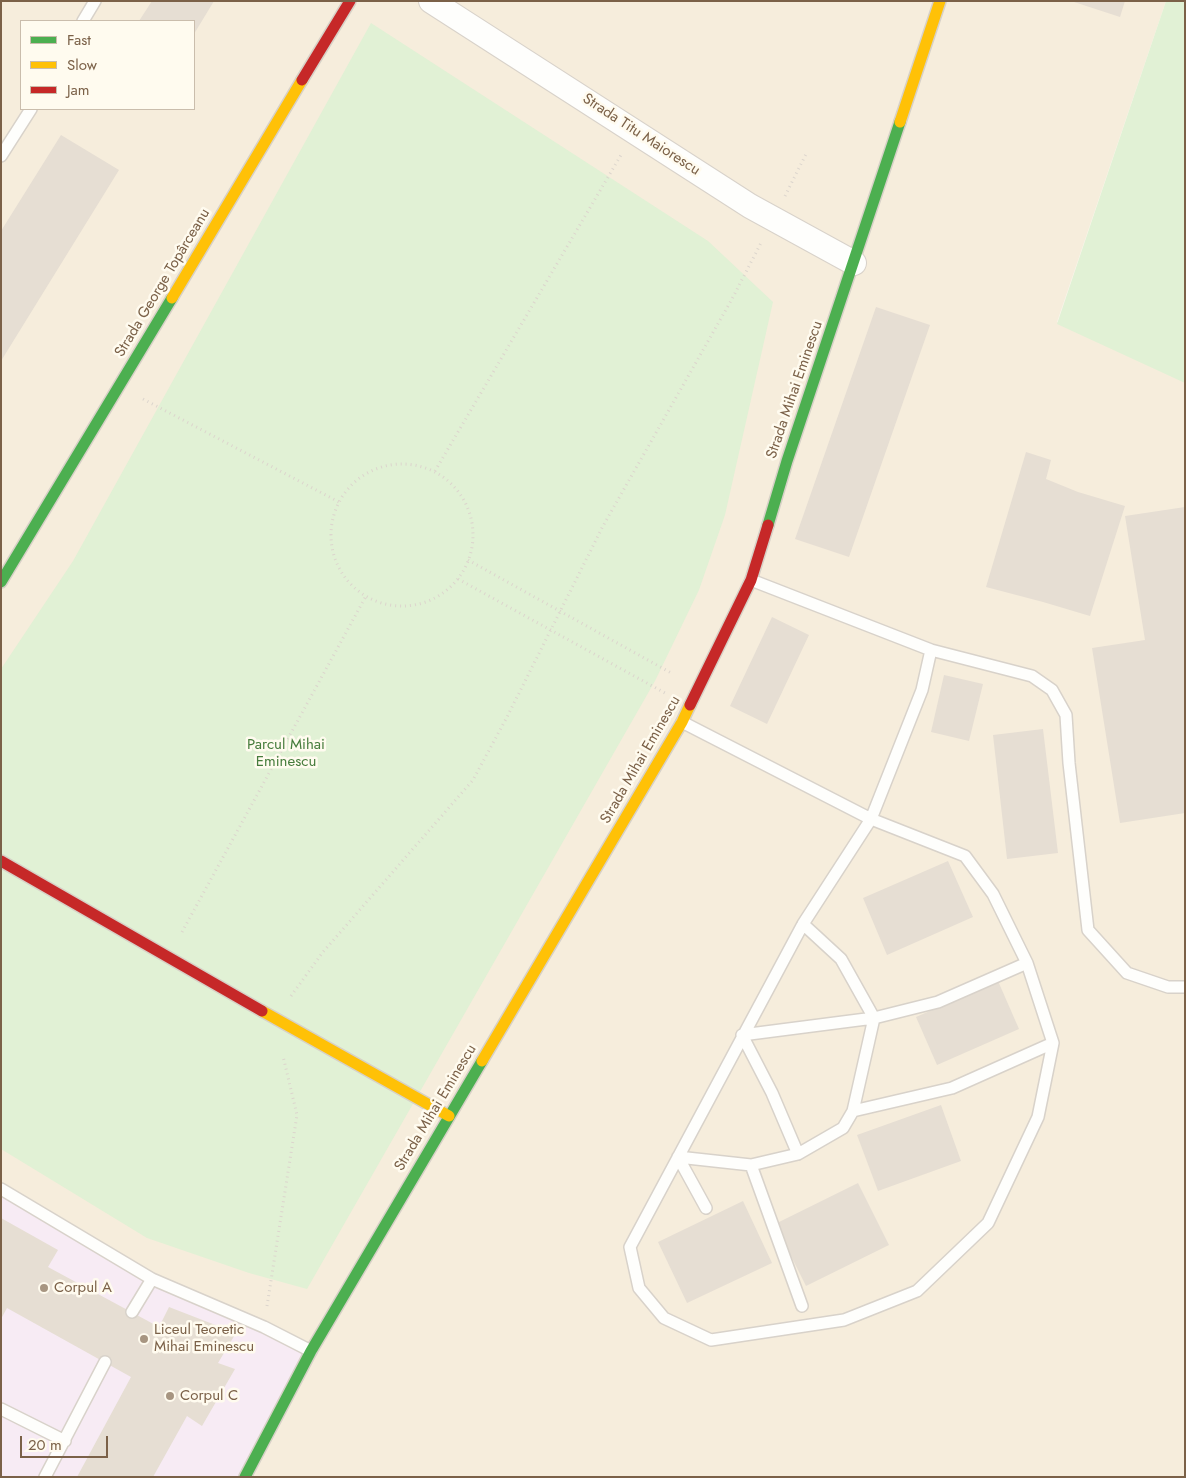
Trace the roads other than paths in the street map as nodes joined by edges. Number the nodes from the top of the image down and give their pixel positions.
1 (95, 1) edge
2 (350, 1) edge
3 (431, 1) edge
4 (940, 1) edge
5 (84, 20) edge
6 (30, 110) edge
7 (1, 156) edge
8 (854, 263) junction
9 (5, 566) edge
10 (751, 580) junction
11 (1, 582) edge
12 (931, 650) junction
13 (682, 722) junction
14 (871, 819) junction
15 (1, 861) edge
16 (803, 924) junction
17 (1027, 963) junction
18 (1185, 987) edge
19 (874, 1018) junction
20 (742, 1035) junction
21 (1053, 1043) junction
22 (853, 1111) junction
23 (449, 1116) junction
24 (798, 1154) junction
25 (678, 1157) junction
26 (751, 1165) junction
27 (1, 1189) edge
28 (706, 1208) dead end
29 (152, 1279) junction
30 (802, 1306) dead end
31 (132, 1312) dead end
32 (310, 1351) junction
33 (105, 1362) dead end
34 (1, 1409) edge
35 (65, 1441) junction
36 (45, 1477) edge
37 (245, 1477) edge

1 - 5 lane
2 - 9 main road, Strada George Topârceanu
3 - 8 street, Strada Titu Maiorescu
4 - 8 main road, Strada Mihai Eminescu
6 - 7 lane
8 - 10 main road, Strada Mihai Eminescu
9 - 11 main road, Strada George Topârceanu
10 - 12 lane
10 - 13 main road, Strada Mihai Eminescu
12 - 14 lane
12 - 18 lane
13 - 14 lane
13 - 23 main road, Strada Mihai Eminescu
14 - 16 lane
14 - 17 lane
15 - 23 main road
16 - 19 lane
16 - 20 lane
17 - 19 lane
17 - 21 lane
19 - 20 lane
19 - 22 lane
20 - 24 lane
20 - 25 lane
21 - 22 lane
21 - 25 lane
22 - 24 lane
23 - 32 main road, Strada Mihai Eminescu
24 - 26 lane
25 - 26 lane
25 - 28 lane
26 - 30 lane
27 - 29 lane
29 - 31 lane
29 - 32 lane
32 - 37 main road, Strada Mihai Eminescu
33 - 35 lane
34 - 35 lane
35 - 36 lane

